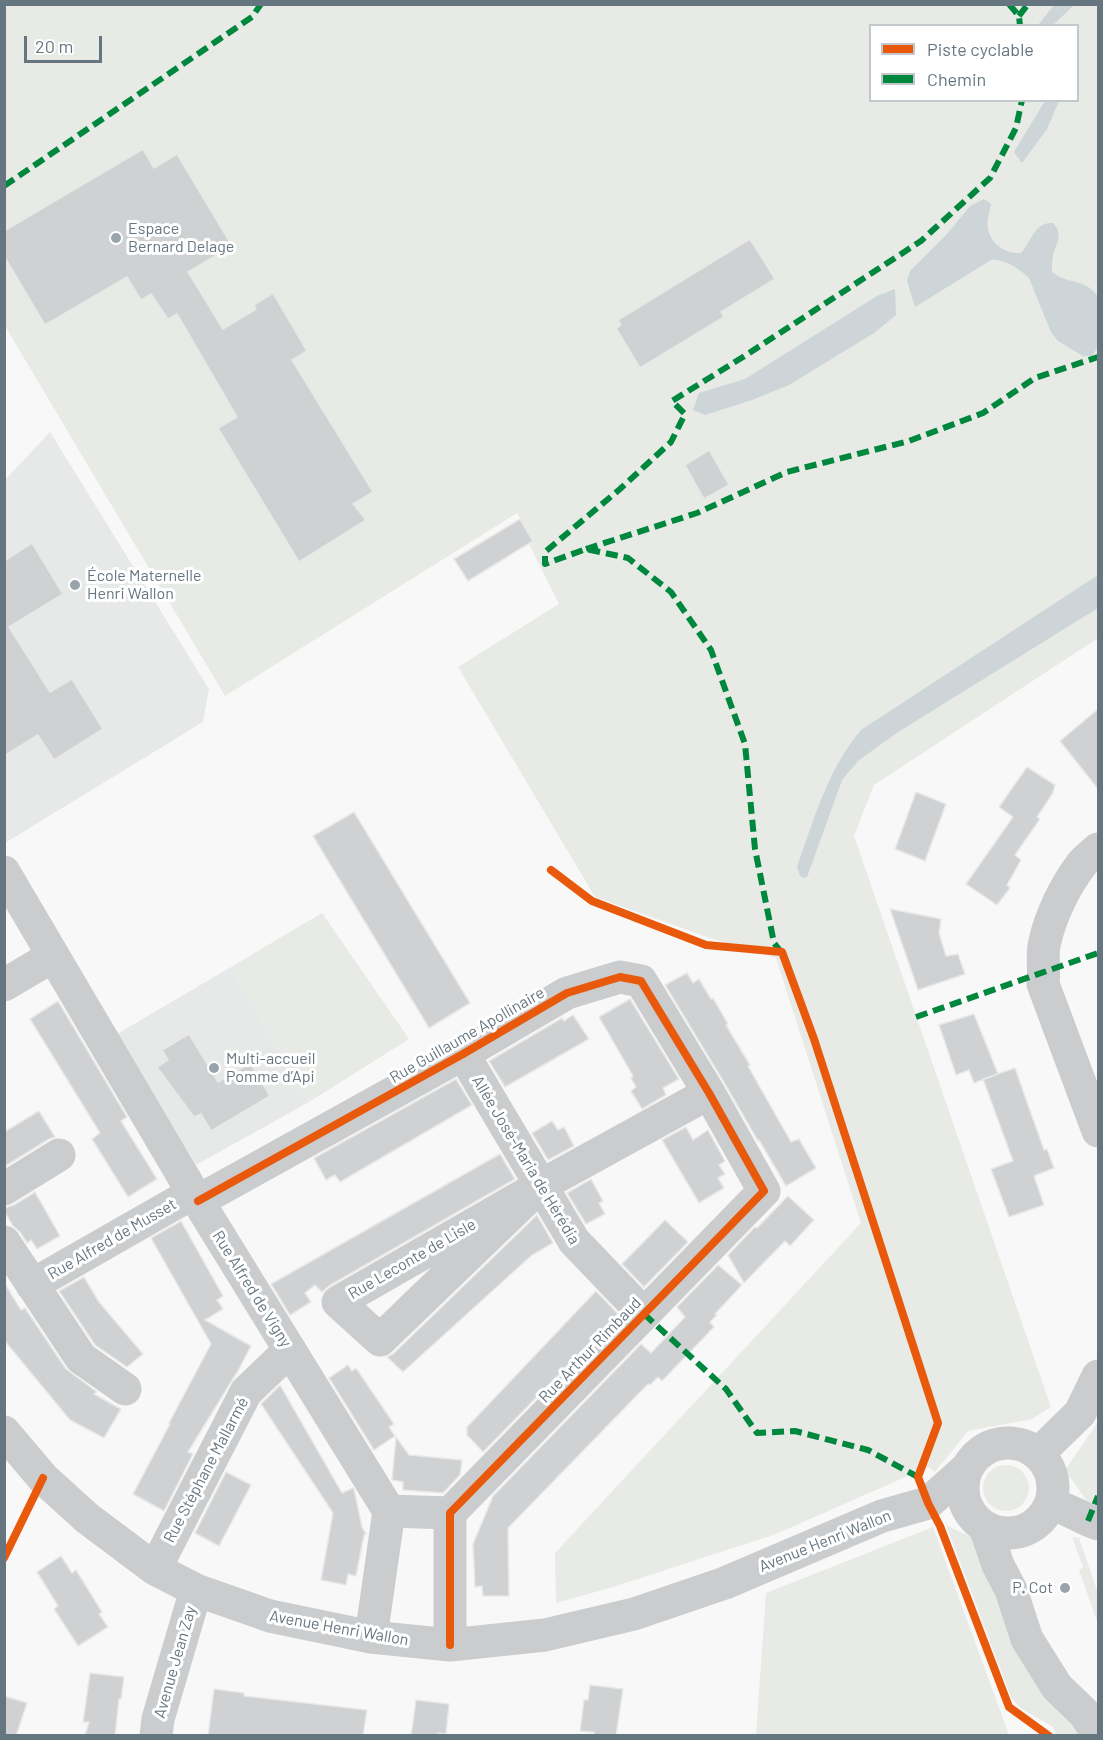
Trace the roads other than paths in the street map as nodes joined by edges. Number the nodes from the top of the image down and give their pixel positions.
1 (1098, 849) edge
2 (4, 872) edge
3 (53, 956) junction
4 (4, 985) edge
5 (463, 1054) junction
6 (709, 1093) junction
7 (1098, 1131) edge
8 (60, 1155) dead end
9 (540, 1186) junction
10 (4, 1189) edge
11 (195, 1197) junction
12 (4, 1242) edge
13 (32, 1285) junction
14 (644, 1314) junction
15 (290, 1350) junction
16 (1098, 1376) edge
17 (125, 1389) dead end
18 (4, 1432) edge
19 (1038, 1454) junction
20 (966, 1469) junction
21 (928, 1503) junction
22 (389, 1511) junction
23 (450, 1513) junction
24 (1040, 1516) junction
25 (979, 1522) junction
26 (1098, 1524) edge
27 (154, 1569) junction
28 (196, 1590) junction
29 (1011, 1590) junction
30 (370, 1637) junction
31 (450, 1645) junction
32 (1098, 1734) edge
33 (156, 1736) edge

1 - 7 street
2 - 3 street, Rue Alfred de Vigny
3 - 4 street
3 - 11 street, Rue Alfred de Vigny
5 - 6 street, Rue Guillaume Apollinaire
5 - 9 street, Allée José-Maria de Hérédia
5 - 11 street, Rue Guillaume Apollinaire
6 - 9 street, Rue Leconte de Lisle
6 - 14 street, Rue Arthur Rimbaud
8 - 10 street
9 - 9 street, Rue Leconte de Lisle
9 - 14 street, Allée José-Maria de Hérédia
11 - 13 street, Rue Alfred de Musset
11 - 15 street, Rue Alfred de Vigny
12 - 13 street, Rue Alfred de Musset
13 - 17 street, Rue Alfred de Musset
14 - 23 street, Rue Arthur Rimbaud
15 - 22 street, Rue Alfred de Vigny
15 - 27 street, Rue Stéphane Mallarmé
16 - 19 street
18 - 27 street, Avenue Henri Wallon
19 - 20 street
19 - 24 street
20 - 21 street, Avenue Henri Wallon
20 - 25 street
21 - 25 street
21 - 31 street, Avenue Henri Wallon
22 - 23 street
22 - 30 street
23 - 31 street
24 - 25 street
24 - 26 street
24 - 29 street
25 - 29 street
27 - 28 street, Avenue Henri Wallon
28 - 30 street, Avenue Henri Wallon
28 - 33 street, Avenue Jean Zay
29 - 32 street
30 - 31 street, Avenue Henri Wallon

